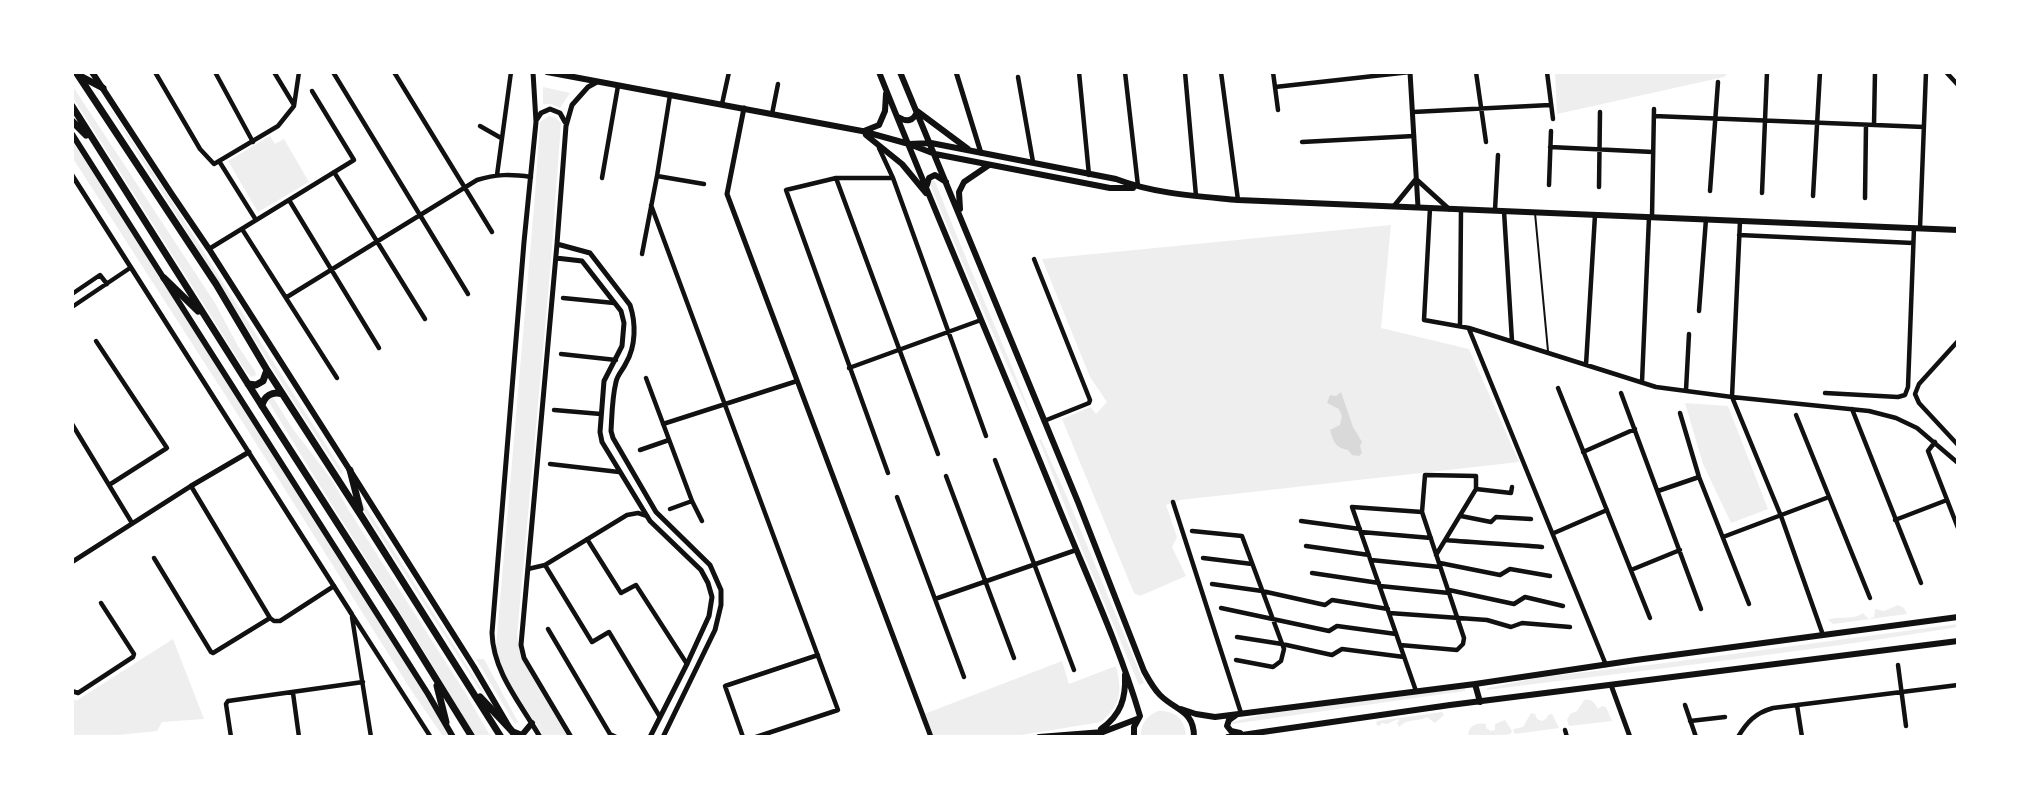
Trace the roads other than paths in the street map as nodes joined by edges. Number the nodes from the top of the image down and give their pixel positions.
1 (92, 72) edge
2 (155, 72) edge
3 (215, 72) edge
4 (274, 72) edge
5 (299, 72) edge
6 (333, 72) edge
7 (394, 72) edge
8 (512, 72) edge
9 (533, 72) edge
10 (547, 72) edge
11 (729, 72) edge
12 (879, 72) edge
13 (900, 72) edge
14 (956, 72) edge
15 (1079, 72) edge
16 (1125, 72) edge
17 (1185, 72) edge
18 (1221, 72) edge
19 (1273, 72) edge
20 (1410, 72) edge
21 (1476, 72) edge
22 (1547, 72) edge
23 (1767, 72) edge
24 (1820, 72) edge
25 (1875, 72) edge
26 (1926, 72) edge
27 (1946, 72) edge
28 (78, 73) edge
29 (1018, 77) dead end
30 (599, 80) junction
31 (1718, 82) dead end
32 (778, 84) dead end
33 (618, 85) junction
34 (1958, 85) edge
35 (1275, 87) junction
36 (103, 88) junction
37 (886, 90) junction
38 (312, 91) dead end
39 (670, 95) junction
40 (722, 104) junction
41 (1550, 105) junction
42 (72, 106) edge
43 (294, 106) junction
44 (744, 108) junction
45 (1481, 108) junction
46 (1654, 109) dead end
47 (1278, 110) dead end
48 (917, 111) junction
49 (1413, 112) junction
50 (1600, 112) dead end
51 (772, 114) junction
52 (1654, 116) junction
53 (898, 117) junction
54 (1714, 118) junction
55 (1553, 119) dead end
56 (72, 121) edge
57 (1766, 121) junction
58 (536, 122) junction
59 (1817, 123) junction
60 (566, 125) junction
61 (1866, 125) junction
62 (1874, 125) junction
63 (480, 126) dead end
64 (1924, 128) junction
65 (862, 131) junction
66 (1551, 131) dead end
67 (72, 134) edge
68 (1414, 136) junction
69 (501, 138) junction
70 (253, 142) junction
71 (1302, 142) dead end
72 (1486, 142) dead end
73 (931, 143) junction
74 (878, 144) junction
75 (909, 144) junction
76 (96, 145) junction
77 (1550, 147) junction
78 (969, 150) junction
79 (1600, 150) junction
80 (1653, 152) junction
81 (981, 153) junction
82 (935, 154) junction
83 (1498, 155) dead end
84 (217, 163) junction
85 (1033, 163) junction
86 (990, 164) junction
87 (334, 172) junction
88 (1090, 174) junction
89 (72, 175) edge
90 (497, 175) junction
91 (657, 176) junction
92 (531, 177) junction
93 (602, 178) dead end
94 (836, 178) junction
95 (893, 178) junction
96 (1416, 178) junction
97 (947, 183) junction
98 (704, 184) dead end
99 (1549, 185) dead end
100 (464, 187) junction
101 (1599, 187) dead end
102 (1138, 188) junction
103 (927, 189) junction
104 (1710, 191) dead end
105 (1762, 193) dead end
106 (1196, 196) junction
107 (1813, 196) dead end
108 (1865, 198) dead end
109 (289, 200) junction
110 (1238, 200) junction
111 (932, 201) junction
112 (652, 205) junction
113 (1394, 206) junction
114 (1418, 207) junction
115 (1430, 208) junction
116 (1449, 209) junction
117 (1461, 209) junction
118 (1495, 211) junction
119 (1504, 211) junction
120 (1535, 212) junction
121 (419, 215) junction
122 (1595, 215) junction
123 (1651, 217) junction
124 (960, 218) junction
125 (1706, 219) junction
126 (256, 220) junction
127 (1740, 221) junction
128 (1917, 228) junction
129 (242, 229) junction
130 (1958, 230) edge
131 (492, 232) dead end
132 (1740, 235) junction
133 (376, 241) junction
134 (1913, 243) junction
135 (557, 244) junction
136 (209, 249) junction
137 (579, 250) junction
138 (642, 254) dead end
139 (556, 258) junction
140 (1034, 259) dead end
141 (577, 261) junction
142 (130, 268) junction
143 (330, 270) junction
144 (164, 278) junction
145 (107, 284) junction
146 (72, 294) edge
147 (468, 294) dead end
148 (286, 297) junction
149 (563, 298) dead end
150 (615, 303) junction
151 (72, 307) edge
152 (1699, 311) dead end
153 (425, 319) dead end
154 (207, 320) junction
155 (981, 320) junction
156 (1460, 326) junction
157 (1469, 328) junction
158 (947, 332) junction
159 (1689, 334) dead end
160 (96, 341) dead end
161 (1512, 341) junction
162 (1958, 341) edge
163 (379, 348) dead end
164 (899, 350) junction
165 (1548, 353) junction
166 (561, 354) dead end
167 (616, 360) junction
168 (1586, 365) junction
169 (849, 368) junction
170 (267, 370) junction
171 (337, 378) dead end
172 (646, 378) dead end
173 (797, 381) junction
174 (1643, 382) junction
175 (248, 384) junction
176 (1558, 388) dead end
177 (1686, 390) junction
178 (1621, 393) dead end
179 (1825, 393) dead end
180 (282, 394) junction
181 (1732, 397) junction
182 (724, 404) junction
183 (262, 406) junction
184 (1852, 409) junction
185 (554, 410) dead end
186 (1680, 413) dead end
187 (602, 414) junction
188 (1796, 415) dead end
189 (72, 424) edge
190 (663, 424) junction
191 (1045, 425) junction
192 (1635, 429) junction
193 (1029, 433) junction
194 (986, 436) dead end
195 (669, 440) junction
196 (1936, 442) junction
197 (1958, 445) edge
198 (640, 450) dead end
199 (249, 452) junction
200 (1583, 452) junction
201 (938, 454) dead end
202 (995, 460) dead end
203 (1958, 463) edge
204 (550, 464) dead end
205 (350, 470) junction
206 (619, 472) junction
207 (888, 473) dead end
208 (946, 476) dead end
209 (1699, 477) junction
210 (109, 485) junction
211 (191, 486) junction
212 (1512, 487) dead end
213 (1476, 489) junction
214 (1658, 491) junction
215 (897, 497) dead end
216 (1829, 497) junction
217 (1947, 500) junction
218 (692, 501) junction
219 (1173, 502) dead end
220 (670, 509) dead end
221 (1606, 510) junction
222 (1422, 512) junction
223 (647, 516) junction
224 (1461, 516) junction
225 (1781, 516) junction
226 (362, 517) junction
227 (1531, 519) dead end
228 (1895, 520) junction
229 (702, 521) dead end
230 (1301, 521) dead end
231 (132, 523) junction
232 (1958, 528) edge
233 (1192, 531) dead end
234 (1361, 531) junction
235 (1554, 533) junction
236 (1723, 537) junction
237 (1431, 538) junction
238 (587, 539) junction
239 (1446, 540) junction
240 (1306, 547) dead end
241 (1542, 547) dead end
242 (1076, 550) junction
243 (1679, 550) junction
244 (1436, 555) junction
245 (154, 558) dead end
246 (1203, 558) dead end
247 (1370, 558) junction
248 (72, 562) edge
249 (1252, 564) junction
250 (545, 565) junction
251 (1034, 565) junction
252 (1440, 565) junction
253 (527, 569) junction
254 (1631, 570) junction
255 (1312, 573) dead end
256 (1550, 576) dead end
257 (986, 582) junction
258 (1920, 583) dead end
259 (1212, 584) dead end
260 (1379, 584) junction
261 (334, 586) junction
262 (1262, 591) junction
263 (1449, 591) junction
264 (1870, 598) dead end
265 (935, 599) junction
266 (101, 603) dead end
267 (1749, 604) dead end
268 (1563, 606) dead end
269 (1221, 608) dead end
270 (1701, 608) dead end
271 (1388, 611) junction
272 (351, 613) junction
273 (1958, 617) edge
274 (270, 618) junction
275 (1272, 618) junction
276 (1650, 618) dead end
277 (1458, 619) junction
278 (1570, 627) dead end
279 (548, 629) dead end
280 (1396, 634) junction
281 (1824, 635) junction
282 (1237, 637) dead end
283 (1958, 641) edge
284 (1282, 644) junction
285 (1400, 645) junction
286 (818, 655) junction
287 (1404, 657) junction
288 (1014, 658) dead end
289 (1236, 660) dead end
290 (1123, 663) junction
291 (687, 664) junction
292 (1606, 664) junction
293 (1898, 665) dead end
294 (1074, 670) dead end
295 (964, 677) dead end
296 (436, 678) junction
297 (363, 682) junction
298 (467, 684) junction
299 (1475, 684) junction
300 (1611, 685) junction
301 (1958, 685) edge
302 (1416, 691) junction
303 (74, 692) edge
304 (1902, 692) junction
305 (293, 693) junction
306 (1480, 702) junction
307 (1685, 705) dead end
308 (1797, 705) junction
309 (1181, 709) junction
310 (1241, 713) junction
311 (1725, 717) dead end
312 (660, 718) junction
313 (1138, 718) junction
314 (1690, 721) junction
315 (446, 722) junction
316 (532, 723) junction
317 (1906, 726) dead end
318 (1565, 730) dead end
319 (1093, 732) junction
320 (1102, 732) junction
321 (513, 733) edge
322 (1252, 735) edge
323 (430, 736) edge
324 (231, 737) edge
325 (299, 737) edge
326 (370, 737) edge
327 (453, 737) edge
328 (472, 737) edge
329 (501, 737) edge
330 (540, 737) edge
331 (571, 737) edge
332 (616, 737) edge
333 (650, 737) edge
334 (663, 737) edge
335 (743, 737) edge
336 (756, 737) edge
337 (931, 737) edge
338 (1039, 737) edge
339 (1114, 737) edge
340 (1134, 737) edge
341 (1194, 737) edge
342 (1228, 737) edge
343 (1567, 737) edge
344 (1630, 737) edge
345 (1696, 737) edge
346 (1738, 737) edge
347 (1802, 737) edge

1 - 36 main road
2 - 84 street
3 - 70 street
4 - 43 street
5 - 43 street
6 - 121 street
7 - 100 street
8 - 69 street
9 - 58 street
10 - 30 main road
11 - 40 street
12 - 37 main road
13 - 48 main road
14 - 81 street
15 - 88 street
16 - 102 street
17 - 106 street
18 - 110 street
19 - 35 street
20 - 35 street
20 - 49 street
21 - 45 street
22 - 41 street
23 - 57 street
24 - 59 street
25 - 62 street
26 - 64 street
27 - 34 street
28 - 36 highway
28 - 170 highway
29 - 85 street
30 - 33 main road
30 - 60 street
31 - 54 street
32 - 51 street
33 - 39 main road
33 - 93 street
35 - 47 street
36 - 136 main road
37 - 53 main road
37 - 65 main road
38 - 87 street
39 - 40 main road
39 - 91 street
40 - 44 main road
41 - 45 street
41 - 55 street
42 - 76 highway
43 - 70 street
44 - 51 main road
44 - 173 street
45 - 49 street
45 - 72 street
46 - 52 street
48 - 53 main road
48 - 73 main road
48 - 78 main road
49 - 68 street
50 - 79 street
51 - 65 main road
52 - 54 street
52 - 80 street
53 - 75 main road
54 - 57 street
54 - 104 street
56 - 76 highway
57 - 59 street
57 - 105 street
58 - 60 street
58 - 92 street
59 - 61 street
59 - 107 street
60 - 135 street
61 - 62 street
61 - 108 street
62 - 64 street
63 - 69 street
64 - 128 street
65 - 74 main road
65 - 75 main road
66 - 77 street
67 - 144 main road
68 - 71 street
68 - 96 street
69 - 90 street
70 - 84 street
73 - 75 main road
73 - 78 main road
73 - 82 main road
74 - 95 street
74 - 111 main road
75 - 82 main road
75 - 103 main road
76 - 154 highway
77 - 79 street
77 - 99 street
78 - 81 main road
79 - 80 street
79 - 101 street
80 - 123 street
81 - 85 main road
82 - 86 main road
82 - 97 main road
83 - 118 street
84 - 126 street
85 - 88 main road
86 - 102 main road
86 - 124 main road
87 - 109 street
87 - 133 street
88 - 102 main road
89 - 142 street
90 - 92 street
90 - 100 street
91 - 98 street
91 - 112 street
92 - 316 street
94 - 95 street
94 - 164 street
94 - 169 street
95 - 158 street
96 - 113 street
96 - 114 street
96 - 116 street
97 - 103 main road
97 - 124 main road
100 - 121 street
100 - 131 street
102 - 106 main road
103 - 111 main road
106 - 110 main road
109 - 126 street
109 - 143 street
110 - 113 main road
111 - 155 main road
112 - 138 street
112 - 182 street
113 - 114 main road
114 - 115 main road
115 - 116 main road
115 - 156 street
116 - 117 main road
117 - 118 main road
117 - 156 street
118 - 119 main road
119 - 120 main road
119 - 161 street
120 - 122 main road
120 - 165 lane
121 - 133 street
121 - 147 street
122 - 123 main road
122 - 168 street
123 - 125 main road
123 - 174 street
124 - 191 main road
125 - 127 main road
125 - 152 street
126 - 129 street
127 - 128 main road
127 - 132 street
128 - 130 main road
128 - 134 street
129 - 136 street
129 - 148 street
132 - 134 street
132 - 181 street
133 - 143 street
133 - 153 street
134 - 179 street
135 - 137 street
135 - 139 street
136 - 205 main road
137 - 141 street
137 - 334 street
139 - 141 street
139 - 253 street
140 - 191 street
141 - 150 street
142 - 145 street
142 - 199 street
143 - 148 street
143 - 163 street
144 - 154 highway
144 - 315 main road
145 - 146 street
145 - 151 street
148 - 171 street
149 - 150 street
150 - 167 street
154 - 175 highway
155 - 158 street
155 - 193 main road
156 - 157 street
157 - 161 street
157 - 235 street
158 - 164 street
158 - 194 street
159 - 177 street
160 - 210 street
161 - 165 street
162 - 197 street
164 - 169 street
164 - 201 street
165 - 168 street
166 - 167 street
167 - 187 street
168 - 174 street
169 - 207 street
170 - 175 highway
170 - 180 highway
172 - 190 street
173 - 182 street
173 - 337 street
174 - 177 street
175 - 183 highway
176 - 200 street
177 - 181 street
178 - 192 street
180 - 183 highway
180 - 226 highway
181 - 184 street
181 - 225 street
182 - 190 street
182 - 286 street
183 - 296 highway
184 - 196 street
184 - 228 street
185 - 187 street
186 - 209 street
187 - 206 street
188 - 216 street
189 - 210 street
190 - 195 street
191 - 193 main road
191 - 309 main road
192 - 200 street
192 - 214 street
193 - 242 main road
195 - 198 street
195 - 218 street
196 - 203 street
196 - 217 street
199 - 211 street
199 - 261 street
200 - 221 street
202 - 251 street
204 - 206 street
205 - 226 highway
205 - 321 main road
206 - 223 street
208 - 257 street
209 - 214 street
209 - 236 street
210 - 231 street
211 - 231 street
211 - 274 street
212 - 213 street
213 - 222 street
213 - 224 street
214 - 243 street
215 - 265 street
216 - 225 street
216 - 264 street
217 - 228 street
217 - 232 street
218 - 220 street
218 - 229 street
219 - 310 street
221 - 235 street
221 - 254 street
222 - 234 street
222 - 237 street
223 - 238 street
223 - 291 street
224 - 227 street
224 - 239 street
225 - 236 street
225 - 281 street
226 - 298 highway
228 - 258 street
230 - 234 street
231 - 248 street
233 - 249 street
234 - 237 street
234 - 247 street
235 - 292 street
236 - 267 street
237 - 244 street
238 - 250 street
238 - 291 street
239 - 241 street
239 - 244 street
240 - 247 street
242 - 251 street
242 - 290 main road
243 - 254 street
243 - 270 street
244 - 252 street
245 - 274 street
246 - 249 street
247 - 252 street
247 - 260 street
249 - 262 street
250 - 253 street
250 - 312 street
251 - 257 street
251 - 294 street
252 - 256 street
252 - 263 street
253 - 331 street
254 - 276 street
255 - 260 street
257 - 265 street
257 - 288 street
259 - 262 street
260 - 263 street
260 - 271 street
261 - 272 street
261 - 274 street
262 - 271 street
262 - 275 street
263 - 268 street
263 - 277 street
265 - 295 street
266 - 303 street
269 - 275 street
271 - 277 street
271 - 280 street
272 - 297 street
272 - 323 street
273 - 281 main road
275 - 280 street
275 - 284 street
277 - 278 street
277 - 285 street
279 - 332 street
280 - 285 street
281 - 292 main road
282 - 284 street
283 - 300 main road
284 - 287 street
284 - 289 street
285 - 287 street
286 - 335 street
286 - 336 street
287 - 302 street
290 - 313 main road
290 - 319 main road
291 - 312 street
292 - 299 main road
293 - 304 street
296 - 315 highway
296 - 328 highway
297 - 305 street
297 - 326 street
298 - 321 highway
298 - 329 highway
299 - 302 main road
299 - 306 main road
300 - 306 main road
300 - 344 street
301 - 304 street
302 - 310 main road
304 - 308 street
304 - 317 street
305 - 324 street
305 - 325 street
306 - 322 main road
307 - 314 street
308 - 346 street
308 - 347 street
309 - 310 main road
309 - 341 main road
310 - 322 main road
311 - 314 street
312 - 333 street
313 - 320 main road
313 - 340 main road
314 - 345 street
315 - 327 main road
316 - 321 main road
316 - 330 street
318 - 343 street
319 - 320 main road
319 - 338 main road
320 - 339 main road
322 - 342 main road

